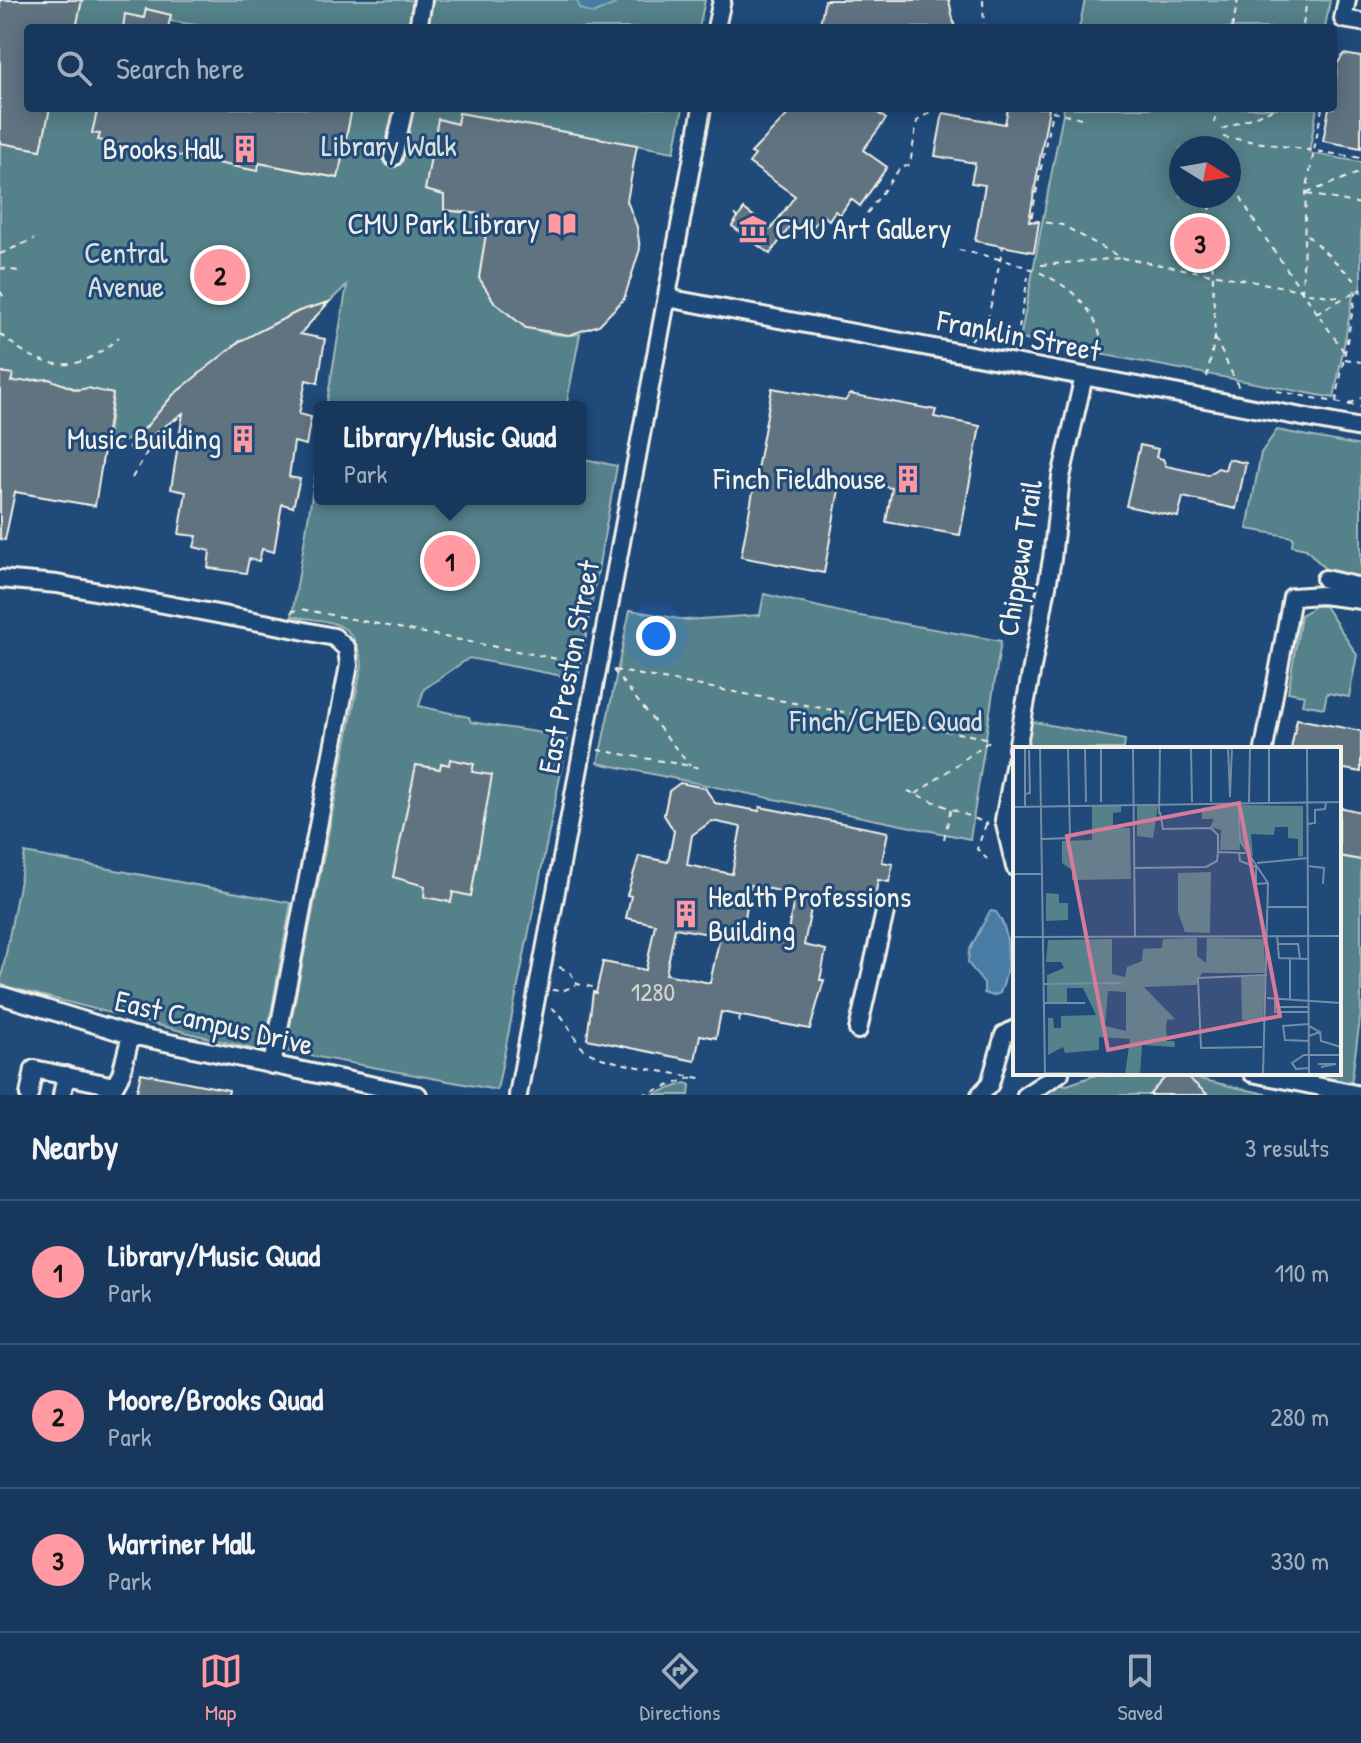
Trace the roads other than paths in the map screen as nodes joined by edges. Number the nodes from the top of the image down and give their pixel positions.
1 (423, 0) edge
2 (722, 0) edge
3 (1347, 0) edge
4 (1361, 22) edge
5 (419, 24) edge
6 (717, 24) edge
7 (403, 112) edge
8 (701, 112) edge
9 (393, 157) dead end
10 (667, 298) junction
11 (1084, 376) junction
12 (1361, 428) edge
13 (0, 579) edge
14 (1324, 587) junction
15 (1361, 587) edge
16 (1361, 600) edge
17 (1017, 747) edge
18 (1264, 747) edge
19 (1013, 773) edge
20 (1013, 858) edge
21 (885, 912) dead end
22 (0, 995) edge
23 (858, 1030) dead end
24 (1013, 1030) edge
25 (131, 1035) junction
26 (272, 1065) junction
27 (66, 1075) junction
28 (1262, 1075) edge
29 (1051, 1076) edge
30 (112, 1090) edge
31 (29, 1095) edge
32 (62, 1095) edge
33 (418, 1095) edge
34 (518, 1095) edge
35 (980, 1095) edge
36 (1026, 1095) edge
37 (1361, 1095) edge

1 - 5 street
2 - 6 street
3 - 4 street
7 - 9 street
8 - 10 street, East Preston Street
10 - 11 street, Franklin Street
10 - 34 street, East Preston Street
11 - 12 street, Franklin Street
11 - 17 street, Chippewa Trail
13 - 26 street
14 - 15 street
14 - 16 street
14 - 18 street
19 - 20 street
21 - 23 street
22 - 25 street, East Campus Drive
24 - 35 street
25 - 26 street, East Campus Drive
25 - 30 street
26 - 33 street, East Campus Drive
27 - 30 street
27 - 31 street
27 - 32 street
28 - 37 street
29 - 36 street

